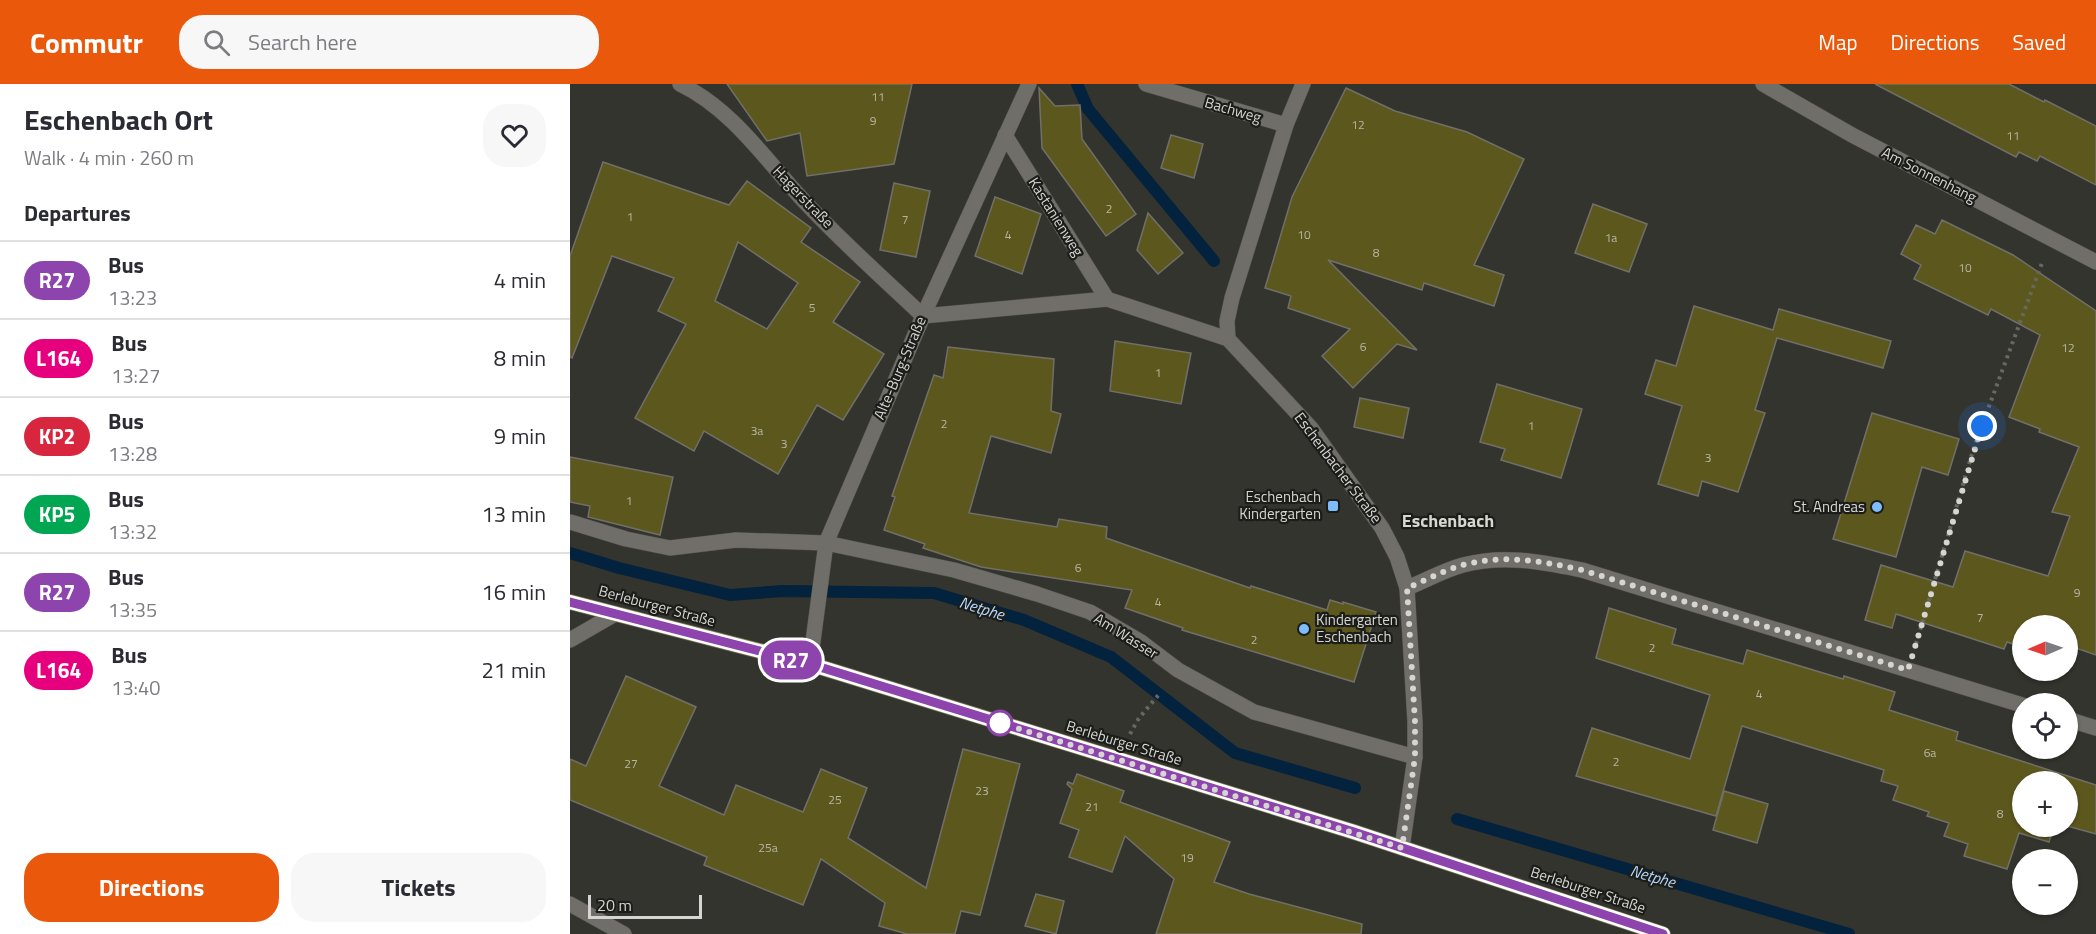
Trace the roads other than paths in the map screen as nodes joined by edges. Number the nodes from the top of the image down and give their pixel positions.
1 (680, 84) edge
2 (1029, 84) edge
3 (1146, 84) edge
4 (1303, 84) edge
5 (1763, 84) edge
6 (1286, 125) junction
7 (1005, 135) junction
8 (2096, 262) edge
9 (1107, 299) junction
10 (923, 316) junction
11 (1228, 339) junction
12 (570, 522) edge
13 (826, 543) junction
14 (1407, 588) junction
15 (570, 602) edge
16 (615, 614) junction
17 (570, 640) edge
18 (810, 664) junction
19 (2012, 702) edge
20 (2078, 722) edge
21 (2096, 728) edge
22 (1415, 757) junction
23 (1402, 848) junction
24 (570, 904) edge
25 (624, 934) edge
26 (1663, 934) edge

1 - 10 street, Hagerstraße
2 - 7 street, Alte-Burg-Straße
3 - 6 street, Bachweg
4 - 6 street
5 - 8 street, Am Sonnenhang
6 - 11 street
7 - 9 street, Kastanienweg
7 - 10 street, Alte-Burg-Straße
9 - 10 street
9 - 11 street
10 - 13 street, Alte-Burg-Straße
11 - 14 street, Eschenbacher Straße
12 - 13 street, Am Wasser
13 - 18 street, Alte-Burg-Straße
13 - 22 street, Am Wasser
14 - 19 street
14 - 22 street, Eschenbacher Straße
15 - 16 main road, Berleburger Straße
16 - 17 street
16 - 18 main road, Berleburger Straße
18 - 23 main road, Berleburger Straße
20 - 21 street
22 - 23 street, Eschenbacher Straße
23 - 26 main road, Berleburger Straße
24 - 25 street

